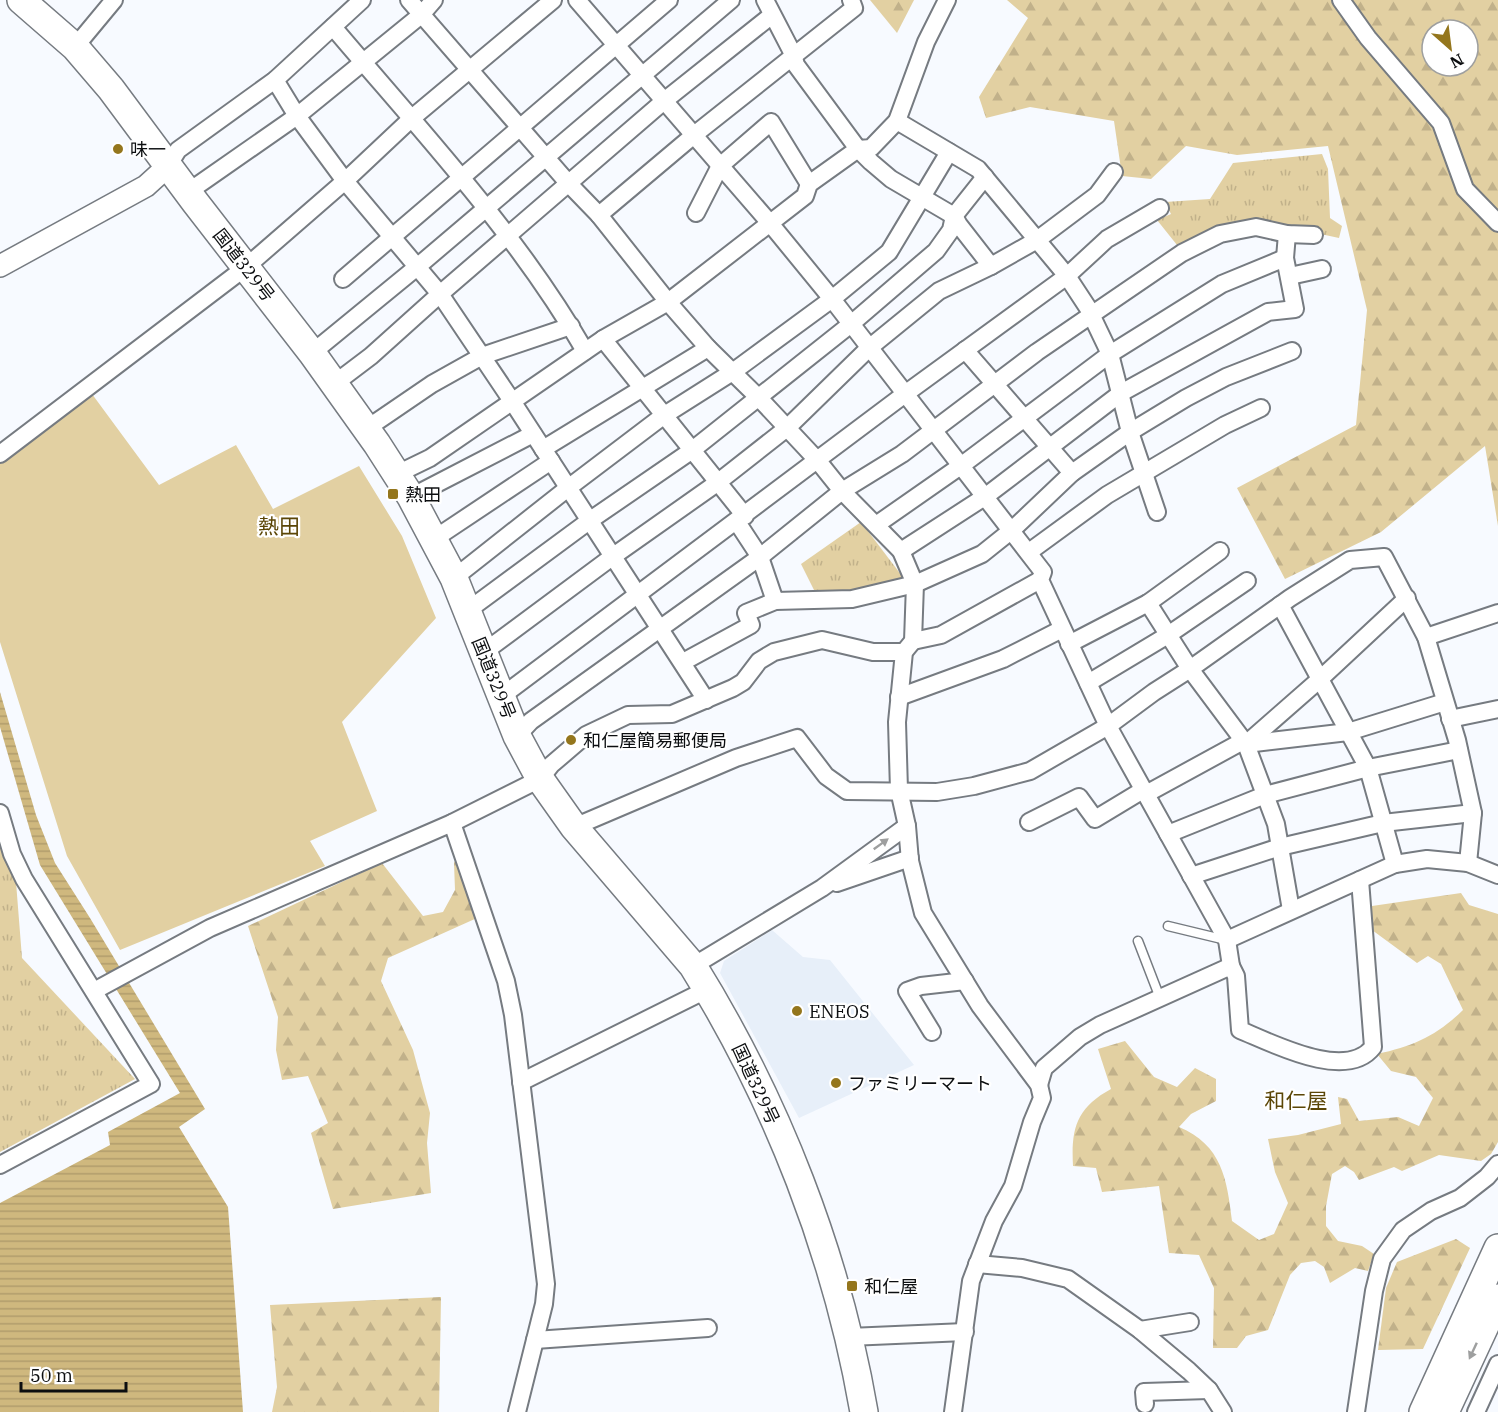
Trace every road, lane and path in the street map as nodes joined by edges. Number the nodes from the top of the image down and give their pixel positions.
1 (21, 0) edge
2 (114, 0) edge
3 (362, 0) edge
4 (409, 0) edge
5 (434, 0) edge
6 (553, 0) edge
7 (577, 0) edge
8 (669, 0) edge
9 (731, 0) edge
10 (851, 0) edge
11 (947, 0) edge
12 (1341, 0) edge
13 (769, 7) edge
14 (421, 15) junction
15 (333, 27) junction
16 (616, 46) junction
17 (75, 47) junction
18 (793, 54) junction
19 (362, 61) junction
20 (469, 69) junction
21 (641, 75) junction
22 (275, 80) junction
23 (663, 101) junction
24 (297, 116) junction
25 (412, 118) junction
26 (897, 121) junction
27 (521, 129) junction
28 (694, 135) junction
29 (858, 149) junction
30 (949, 152) junction
31 (545, 158) junction
32 (168, 166) junction
33 (720, 166) junction
34 (1114, 172) dead end
35 (985, 177) junction
36 (461, 179) junction
37 (345, 181) junction
38 (809, 183) junction
39 (569, 184) junction
40 (188, 192) junction
41 (924, 197) junction
42 (1160, 208) dead end
43 (485, 209) junction
44 (696, 213) dead end
45 (599, 215) junction
46 (954, 216) junction
47 (770, 222) junction
48 (1498, 223) edge
49 (1287, 234) junction
50 (1314, 235) dead end
51 (508, 236) junction
52 (392, 237) junction
53 (1037, 240) junction
54 (1285, 258) junction
55 (0, 266) edge
56 (992, 266) junction
57 (246, 267) junction
58 (417, 267) junction
59 (1322, 269) dead end
60 (1067, 276) junction
61 (1290, 276) junction
62 (343, 279) dead end
63 (440, 294) junction
64 (832, 299) junction
65 (668, 302) junction
66 (1091, 315) junction
67 (852, 324) junction
68 (571, 326) junction
69 (603, 339) junction
70 (708, 348) junction
71 (869, 348) junction
72 (965, 350) junction
73 (585, 351) junction
74 (1292, 351) dead end
75 (312, 353) junction
76 (1110, 354) junction
77 (482, 356) junction
78 (734, 371) junction
79 (334, 384) junction
80 (994, 385) junction
81 (642, 389) junction
82 (1121, 393) junction
83 (905, 394) junction
84 (759, 398) junction
85 (512, 401) junction
86 (1261, 408) dead end
87 (663, 416) junction
88 (1023, 418) junction
89 (787, 428) junction
90 (366, 429) junction
91 (933, 429) junction
92 (1130, 432) junction
93 (533, 434) junction
94 (1051, 447) junction
95 (691, 451) junction
96 (0, 454) edge
97 (547, 455) junction
98 (818, 461) junction
99 (962, 465) junction
100 (1072, 473) junction
101 (1144, 473) junction
102 (397, 474) junction
103 (717, 483) junction
104 (568, 488) junction
105 (842, 491) junction
106 (986, 496) junction
107 (411, 497) junction
108 (1157, 512) dead end
109 (741, 519) junction
110 (589, 521) junction
111 (876, 525) junction
112 (1012, 530) junction
113 (434, 539) junction
114 (901, 551) junction
115 (1220, 551) dead end
116 (1029, 552) junction
117 (612, 556) junction
118 (760, 557) junction
119 (454, 578) junction
120 (1040, 580) junction
121 (1247, 581) dead end
122 (915, 584) junction
123 (636, 594) junction
124 (1407, 598) junction
125 (775, 601) junction
126 (1148, 603) junction
127 (1280, 605) junction
128 (467, 611) junction
129 (1498, 613) edge
130 (660, 628) junction
131 (1168, 635) junction
132 (1066, 636) junction
133 (1426, 637) junction
134 (908, 647) junction
135 (484, 652) junction
136 (683, 662) junction
137 (1190, 669) junction
138 (1319, 680) junction
139 (1088, 682) junction
140 (502, 696) junction
141 (899, 697) junction
142 (706, 700) junction
143 (1445, 702) junction
144 (1498, 709) edge
145 (1450, 719) junction
146 (1108, 726) junction
147 (1348, 732) junction
148 (517, 736) junction
149 (1245, 743) junction
150 (1459, 750) junction
151 (1368, 768) junction
152 (540, 779) junction
153 (899, 790) junction
154 (1144, 792) junction
155 (1265, 795) junction
156 (0, 813) edge
157 (1473, 813) junction
158 (1029, 822) dead end
159 (452, 823) junction
160 (1383, 823) junction
161 (907, 826) junction
162 (574, 827) junction
163 (1168, 834) junction
164 (1280, 847) junction
165 (909, 858) junction
166 (1468, 863) junction
167 (1395, 864) junction
168 (1498, 874) edge
169 (1191, 876) junction
170 (1360, 880) junction
171 (822, 888) junction
172 (1291, 910) junction
173 (1168, 926) dead end
174 (1227, 940) junction
175 (1138, 941) dead end
176 (693, 966) junction
177 (1231, 966) junction
178 (964, 981) junction
179 (708, 989) junction
180 (94, 991) junction
181 (1160, 998) junction
182 (932, 1032) dead end
183 (521, 1082) junction
184 (1039, 1085) junction
185 (1498, 1164) edge
186 (0, 1165) edge
187 (1498, 1248) edge
188 (977, 1264) junction
189 (1498, 1298) edge
190 (1190, 1322) dead end
191 (708, 1328) dead end
192 (1140, 1330) junction
193 (965, 1332) junction
194 (849, 1337) junction
195 (535, 1340) junction
196 (1498, 1364) edge
197 (1457, 1385) junction
198 (1209, 1390) junction
199 (1145, 1404) dead end
200 (1479, 1405) edge
201 (517, 1412) edge
202 (864, 1412) edge
203 (953, 1412) edge
204 (1223, 1412) edge
205 (1356, 1412) edge
206 (1423, 1412) edge
207 (1444, 1412) edge

1 - 17 main road, 国道329号
2 - 17 street
3 - 15 street
4 - 14 street
5 - 14 street
6 - 20 street
7 - 16 street
8 - 16 street
9 - 21 street
10 - 18 street
11 - 26 street
12 - 48 street
13 - 18 street
13 - 23 street
14 - 19 street
14 - 20 street
15 - 19 street
15 - 22 street
16 - 21 street
16 - 27 street
17 - 32 main road, 国道329号
18 - 28 street
18 - 29 street
19 - 24 street
19 - 25 street
20 - 25 street
20 - 27 street
21 - 23 street
21 - 31 street
22 - 24 street
22 - 32 street
23 - 28 street
23 - 39 street
24 - 37 street
24 - 40 street
25 - 36 street
25 - 37 street
26 - 29 street
26 - 30 street
27 - 31 street
27 - 36 street
28 - 33 street
28 - 45 street
29 - 38 street
29 - 41 street
30 - 35 street
30 - 41 street
31 - 39 street
31 - 43 street
32 - 40 main road, 国道329号
32 - 55 street
33 - 38 street
33 - 44 street
33 - 47 street
34 - 53 street
35 - 46 street
35 - 53 street
36 - 43 street
36 - 52 street
37 - 52 street
37 - 57 street
38 - 47 street
39 - 45 street
39 - 51 street
40 - 57 main road, 国道329号
41 - 46 street
41 - 64 street
42 - 60 street
43 - 51 street
43 - 58 street
45 - 65 street
46 - 56 street
46 - 67 street
47 - 64 street
47 - 65 street
49 - 50 street
49 - 54 street
49 - 66 street
51 - 63 street
51 - 68 street
52 - 58 street
52 - 62 street
53 - 56 street
53 - 60 street
54 - 61 street
54 - 76 street
56 - 71 street
57 - 75 main road, 国道329号
57 - 96 street
58 - 63 street
58 - 75 street
59 - 61 street
60 - 66 street
60 - 72 street
61 - 82 street
63 - 77 street
63 - 79 street
64 - 67 street
64 - 78 street
65 - 69 street
65 - 70 street
66 - 76 street
66 - 80 street
67 - 71 street
67 - 84 street
68 - 73 street
68 - 77 street
69 - 73 street
69 - 81 street
70 - 78 street
70 - 81 street
71 - 83 street
71 - 89 street
72 - 80 street
72 - 83 street
73 - 85 street
74 - 92 street
75 - 79 main road, 国道329号
76 - 82 street
76 - 88 street
77 - 85 street
77 - 90 street
78 - 84 street
78 - 87 street
79 - 90 main road, 国道329号
80 - 88 street
80 - 91 street
81 - 87 street
81 - 97 street
82 - 92 street
82 - 94 street
83 - 91 street
83 - 98 street
84 - 89 street
84 - 95 street
85 - 93 street
85 - 102 street
86 - 101 street
87 - 95 street
87 - 104 street
88 - 94 street
88 - 99 street
89 - 98 street
89 - 103 street
90 - 102 main road, 国道329号
91 - 99 street
91 - 105 street
92 - 100 street
92 - 101 street
93 - 97 street
93 - 107 street
94 - 100 street
94 - 106 street
95 - 103 street
95 - 110 street
97 - 104 street
97 - 113 street
98 - 105 street
98 - 109 street
99 - 106 street
99 - 111 street
100 - 112 street
101 - 108 street
101 - 116 street
102 - 107 main road, 国道329号
103 - 109 street
103 - 117 street
104 - 110 street
104 - 119 street
105 - 111 street
105 - 118 street
106 - 112 street
106 - 114 street
107 - 113 main road, 国道329号
109 - 118 street
109 - 123 street
110 - 117 street
110 - 128 street
111 - 114 street
112 - 116 street
112 - 122 street
113 - 119 main road, 国道329号
114 - 122 street
115 - 126 street
116 - 120 street
117 - 123 street
117 - 135 street
118 - 125 street
118 - 130 street
119 - 128 main road, 国道329号
120 - 132 street
120 - 134 street
121 - 131 street
122 - 125 street
122 - 134 street
123 - 130 street
123 - 140 street
124 - 127 street
124 - 133 street
124 - 138 street
125 - 136 street
126 - 131 street
126 - 132 street
127 - 137 street
127 - 138 street
128 - 135 main road, 国道329号
129 - 133 street
130 - 136 street
130 - 148 street
131 - 137 street
131 - 139 street
132 - 139 street
132 - 141 street
133 - 143 street
134 - 141 street
134 - 142 street
135 - 140 main road, 国道329号
136 - 142 street
137 - 146 street
137 - 149 street
138 - 147 street
138 - 149 street
139 - 146 street
140 - 148 main road, 国道329号
141 - 153 street
142 - 152 street
143 - 145 street
143 - 147 street
144 - 145 street
145 - 150 street
146 - 153 street
146 - 154 street
147 - 149 street
147 - 151 street
148 - 152 main road, 国道329号
149 - 154 street
149 - 155 street
150 - 151 street
150 - 157 street
151 - 155 street
151 - 160 street
152 - 159 street
152 - 162 main road, 国道329号
153 - 161 street
153 - 162 street
154 - 158 street
154 - 163 street
155 - 163 street
155 - 164 street
156 - 180 street
157 - 160 street
157 - 166 street
159 - 180 street
159 - 183 street
160 - 164 street
160 - 167 street
161 - 165 street
171 -> 161 street
162 - 176 main road, 国道329号
163 - 169 street
164 - 169 street
164 - 172 street
165 - 171 street
165 - 178 street
166 - 167 street
166 - 168 street
167 - 170 street
169 - 174 street
170 - 172 street
170 - 177 street
171 - 176 street
172 - 174 street
173 - 174 lane
174 - 177 street
175 - 181 lane
176 - 179 main road, 国道329号
177 - 181 street
178 - 182 street
178 - 184 street
179 - 183 street
179 - 194 main road, 国道329号
180 - 186 street
181 - 184 street
183 - 195 street
184 - 188 street
185 - 205 street
187 - 206 main road
188 - 192 street
188 - 193 street
189 -> 197 main road
190 - 192 street
191 - 195 street
192 - 198 street
193 - 194 street
193 - 203 street
194 - 202 main road, 国道329号
195 - 201 street
196 - 200 street
197 - 200 street
197 - 207 main road
198 - 199 street
198 - 204 street

